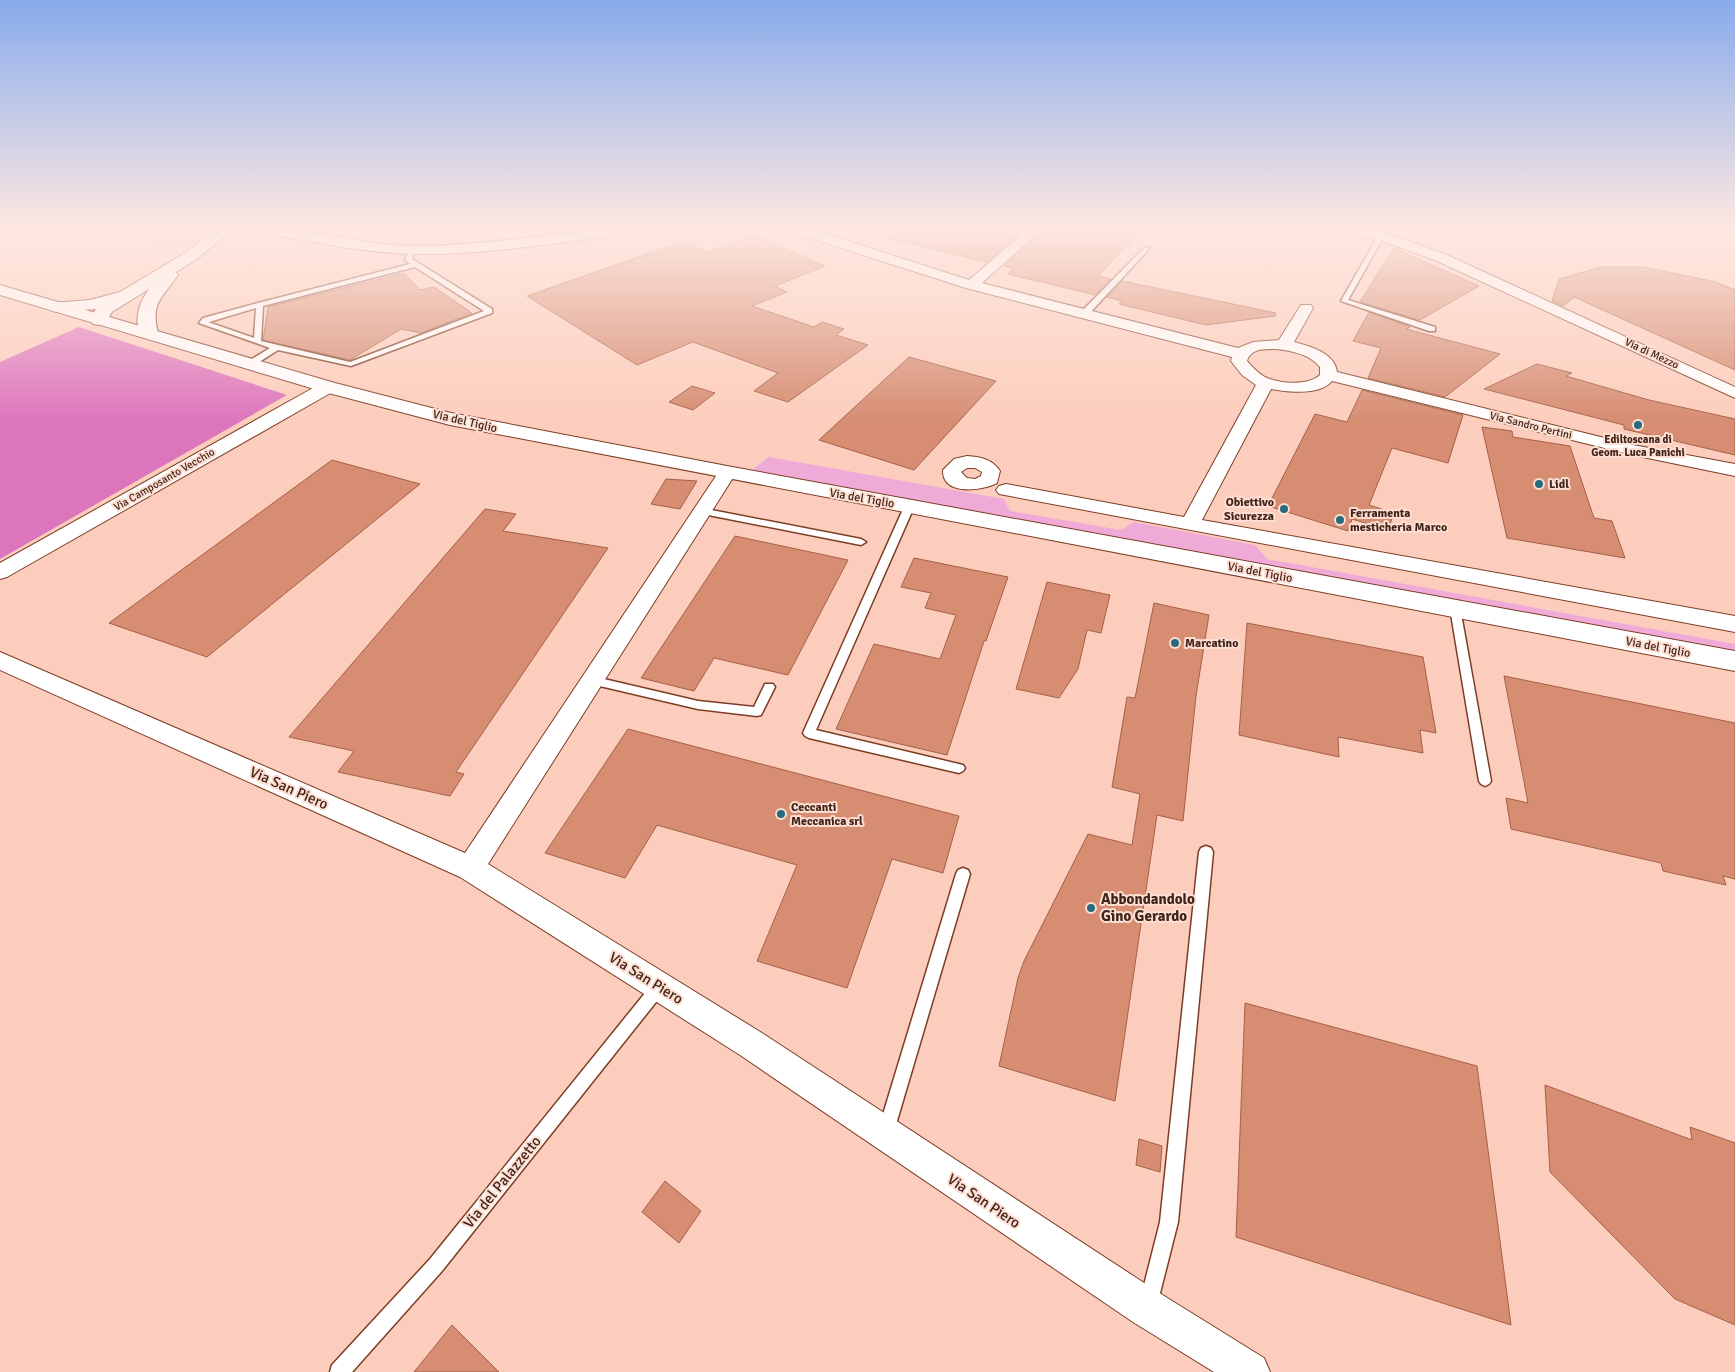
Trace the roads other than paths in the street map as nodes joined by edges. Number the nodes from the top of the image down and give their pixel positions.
1 (14, 294) edge
2 (132, 294) edge
3 (146, 294) edge
4 (147, 294) edge
5 (300, 294) edge
6 (462, 294) edge
7 (1006, 294) edge
8 (1103, 294) edge
9 (1348, 294) edge
10 (1520, 294) edge
11 (260, 304) junction
12 (58, 307) junction
13 (1306, 308) dead end
14 (1084, 314) junction
15 (99, 320) junction
16 (1432, 329) dead end
17 (149, 333) junction
18 (257, 342) junction
19 (1284, 344) junction
20 (276, 348) junction
21 (1241, 354) junction
22 (250, 364) junction
23 (1328, 375) junction
24 (1266, 383) junction
25 (328, 387) junction
26 (1735, 393) edge
27 (1735, 470) edge
28 (728, 474) junction
29 (970, 485) dead end
30 (909, 507) junction
31 (701, 511) junction
32 (1190, 524) junction
33 (862, 542) dead end
34 (0, 572) edge
35 (1455, 608) junction
36 (1735, 624) edge
37 (0, 660) edge
38 (1735, 661) edge
39 (591, 680) junction
40 (769, 687) dead end
41 (959, 768) dead end
42 (1485, 781) dead end
43 (1206, 852) dead end
44 (470, 868) junction
45 (963, 874) dead end
46 (659, 986) junction
47 (885, 1134) junction
48 (1147, 1308) junction
49 (339, 1372) edge
50 (1250, 1372) edge

1 - 12 main road, Via del Tiglio
2 - 12 main road
3 - 15 main road
4 - 17 main road
5 - 11 lane
6 - 20 lane
7 - 14 street
8 - 14 lane
9 - 16 lane
10 - 26 street, Via di Mezzo
11 - 18 lane
11 - 18 lane
12 - 15 main road, Via del Tiglio
13 - 19 street
14 - 21 street
15 - 17 main road, Via del Tiglio
17 - 22 main road, Via del Tiglio
18 - 20 lane
19 - 21 street
19 - 23 street
20 - 22 lane
21 - 24 street
22 - 25 main road, Via del Tiglio
23 - 24 street
23 - 27 street, Via Sandro Pertini
24 - 32 street
25 - 28 main road, Via del Tiglio
25 - 34 street, Via Camposanto Vecchio
28 - 30 main road, Via del Tiglio
28 - 31 street
29 - 32 street
30 - 35 main road, Via del Tiglio
30 - 41 lane
31 - 33 lane
31 - 39 street
32 - 36 street
35 - 38 main road, Via del Tiglio
35 - 42 lane
37 - 44 street, Via San Piero
39 - 40 lane
39 - 44 street
43 - 48 lane
44 - 46 street, Via San Piero
45 - 47 lane
46 - 47 street, Via San Piero
46 - 49 lane, Via del Palazzetto
47 - 48 street, Via San Piero
48 - 50 street, Via San Piero

